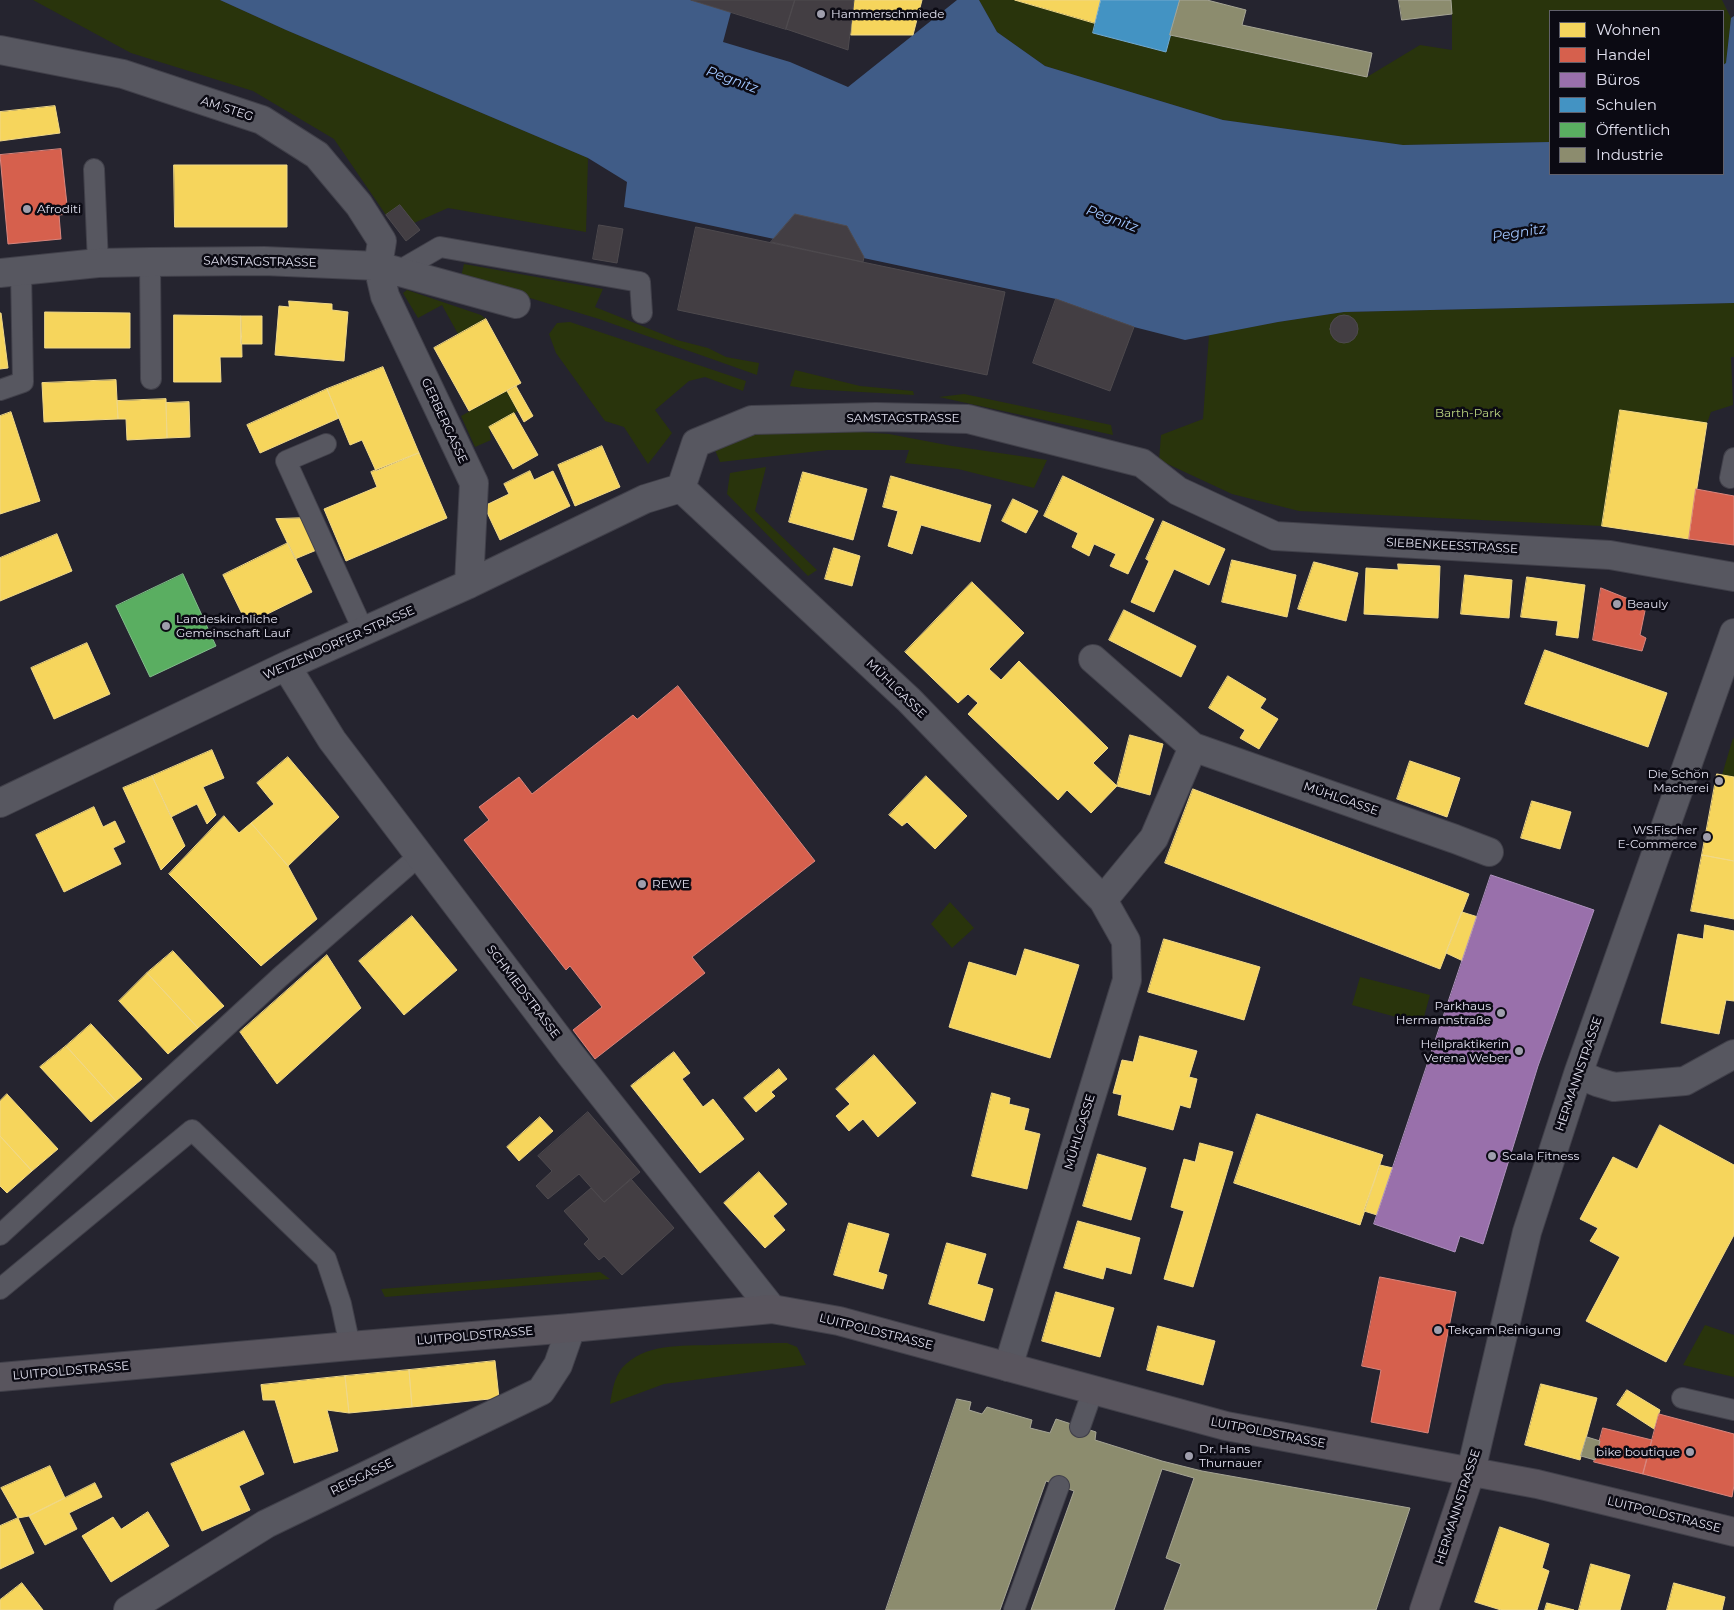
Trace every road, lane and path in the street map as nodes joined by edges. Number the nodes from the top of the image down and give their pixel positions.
1 (0, 50) edge
2 (94, 169) dead end
3 (150, 262) junction
4 (98, 263) junction
5 (388, 269) junction
6 (11, 272) edge
7 (516, 304) dead end
8 (642, 313) dead end
9 (151, 379) dead end
10 (0, 390) edge
11 (326, 444) dead end
12 (1734, 458) edge
13 (1730, 478) dead end
14 (681, 488) junction
15 (1178, 491) joint
16 (1734, 577) edge
17 (470, 584) junction
18 (364, 632) junction
19 (1734, 633) edge
20 (1093, 660) dead end
21 (286, 666) junction
22 (1193, 747) junction
23 (0, 803) edge
24 (1489, 852) dead end
25 (420, 856) junction
26 (1103, 900) junction
27 (1734, 1054) edge
28 (1578, 1074) junction
29 (0, 1235) edge
30 (0, 1289) edge
31 (772, 1308) junction
32 (571, 1328) junction
33 (350, 1346) junction
34 (1008, 1367) junction
35 (0, 1377) edge
36 (1093, 1390) junction
37 (1682, 1398) dead end
38 (1734, 1410) edge
39 (1080, 1427) dead end
40 (1471, 1471) junction
41 (1059, 1486) dead end
42 (1734, 1532) edge
43 (128, 1610) edge
44 (1014, 1610) edge
45 (1424, 1610) edge

1 - 5 street, AM STEG
2 - 4 lane
3 - 4 street, SAMSTAGSTRASSE
3 - 5 street, SAMSTAGSTRASSE
3 - 9 lane
4 - 6 street, SAMSTAGSTRASSE
5 - 7 street, SAMSTAGSTRASSE
5 - 8 lane
5 - 17 street, GERBERGASSE
6 - 10 lane
11 - 18 lane
12 - 13 lane
14 - 15 street, SAMSTAGSTRASSE
14 - 17 street, WETZENDORFER STRASSE
14 - 26 street, MÜHLGASSE
15 - 16 street, SIEBENKEESSTRASSE
17 - 18 street, WETZENDORFER STRASSE
18 - 21 street, WETZENDORFER STRASSE
19 - 28 street, HERMANNSTRASSE
20 - 22 street, MÜHLGASSE
21 - 23 street, WETZENDORFER STRASSE
21 - 25 street, SCHMIEDSTRASSE
22 - 24 street, MÜHLGASSE
22 - 26 street
25 - 29 lane
25 - 31 street, SCHMIEDSTRASSE
26 - 34 street, MÜHLGASSE
27 - 28 street
28 - 40 street, HERMANNSTRASSE
30 - 33 lane
31 - 32 main road, LUITPOLDSTRASSE
31 - 34 main road, LUITPOLDSTRASSE
32 - 33 main road, LUITPOLDSTRASSE
32 - 43 street, REISGASSE
33 - 35 main road, LUITPOLDSTRASSE
34 - 36 main road, LUITPOLDSTRASSE
36 - 39 lane
36 - 40 main road, LUITPOLDSTRASSE
37 - 38 lane
40 - 42 main road, LUITPOLDSTRASSE
40 - 45 main road, HERMANNSTRASSE
41 - 44 lane

